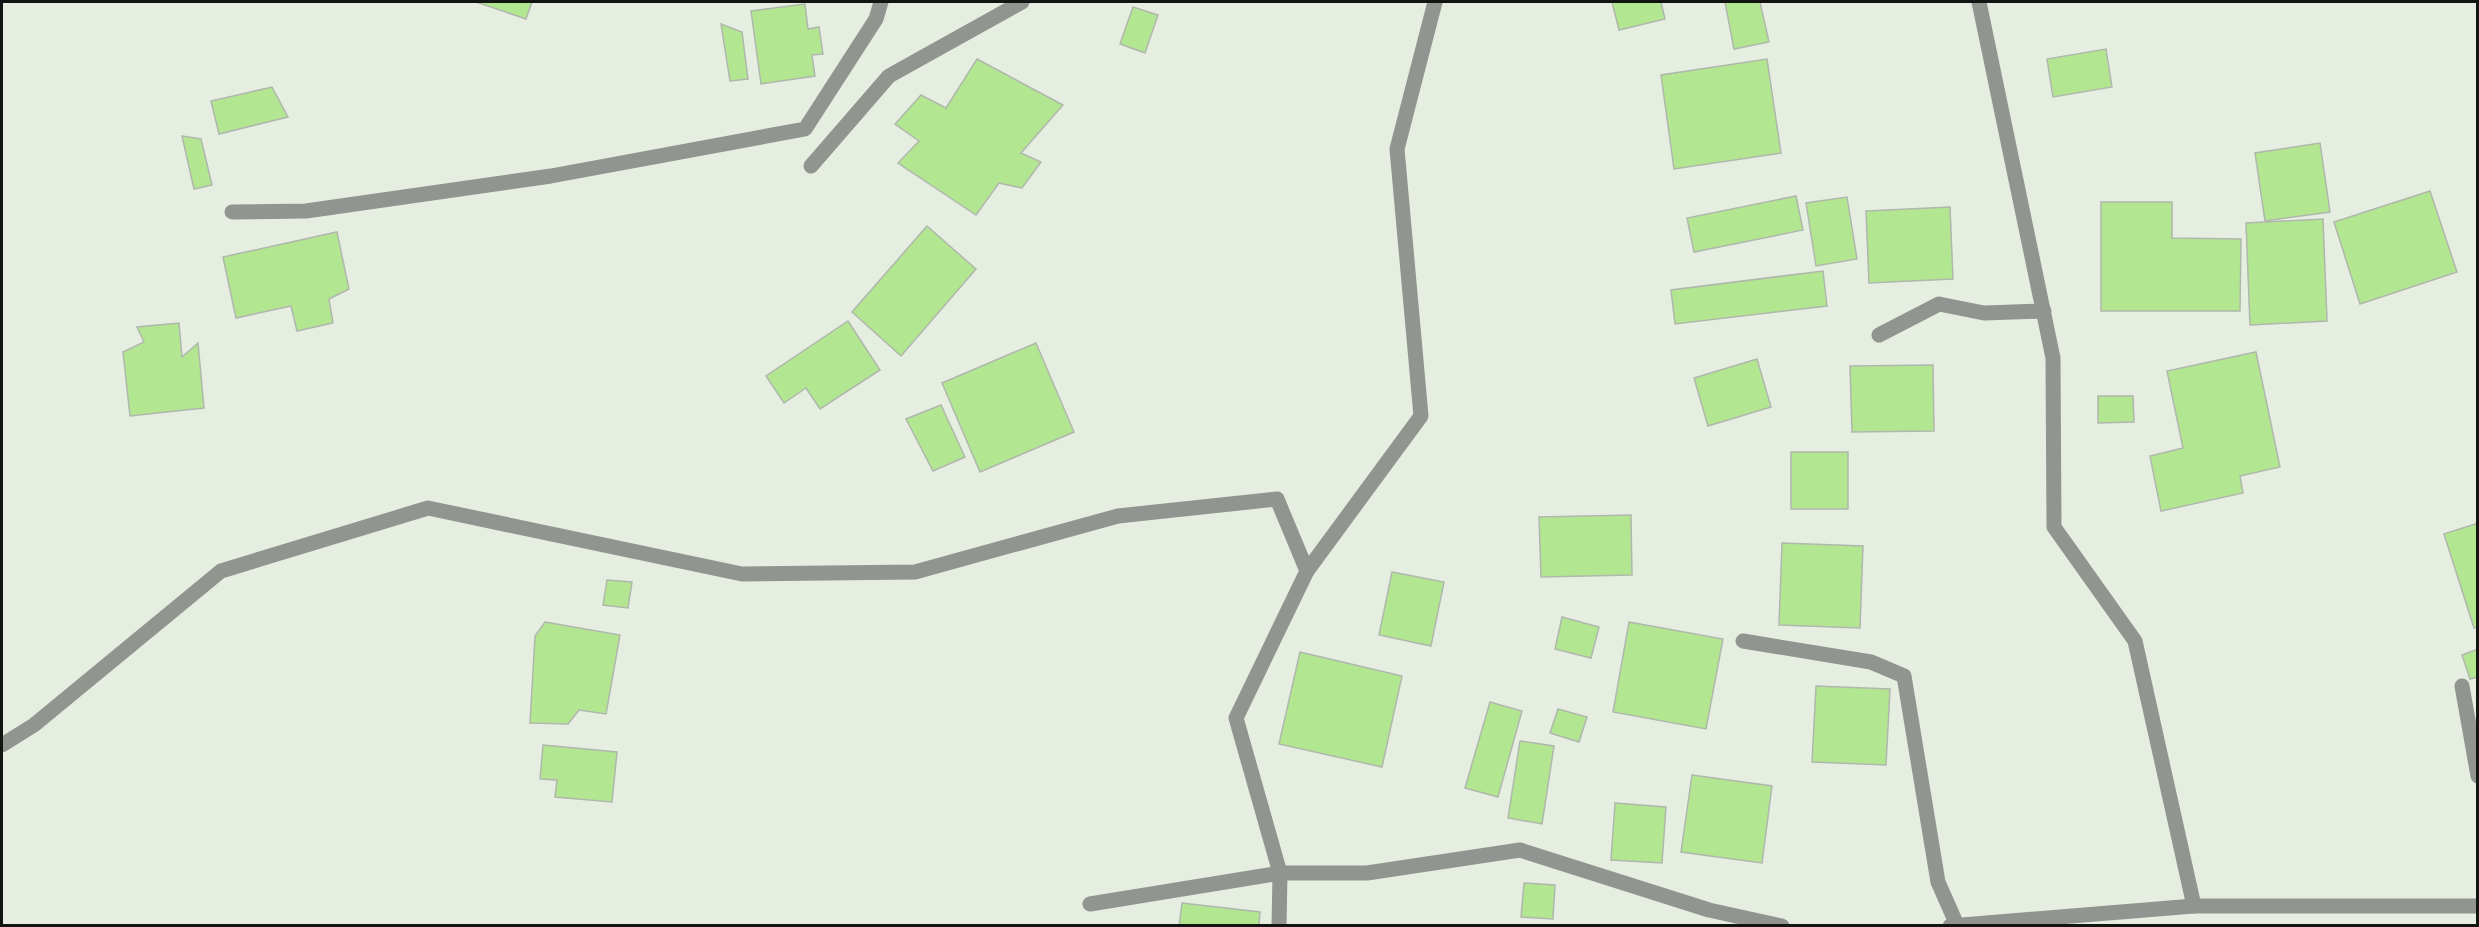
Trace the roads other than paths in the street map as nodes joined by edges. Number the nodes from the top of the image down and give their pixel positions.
1 (881, 2) edge
2 (1022, 2) edge
3 (1435, 2) edge
4 (1979, 2) edge
5 (811, 166) dead end
6 (232, 212) dead end
7 (2044, 311) junction
8 (1879, 335) dead end
9 (1307, 571) junction
10 (1743, 641) dead end
11 (2462, 686) dead end
12 (2, 745) edge
13 (2478, 776) edge
14 (1280, 873) junction
15 (1090, 904) dead end
16 (2194, 906) junction
17 (2478, 906) edge
18 (2015, 923) edge
19 (1957, 925) edge
20 (1278, 926) edge
21 (1782, 926) edge
22 (1950, 926) edge

1 - 6 street
2 - 5 street
3 - 9 street
4 - 7 street
7 - 8 street
7 - 16 street
9 - 12 street
9 - 14 street
10 - 19 street
11 - 13 street
14 - 15 street
14 - 20 street
14 - 21 street
16 - 17 street
16 - 18 street
18 - 19 street
19 - 22 street

